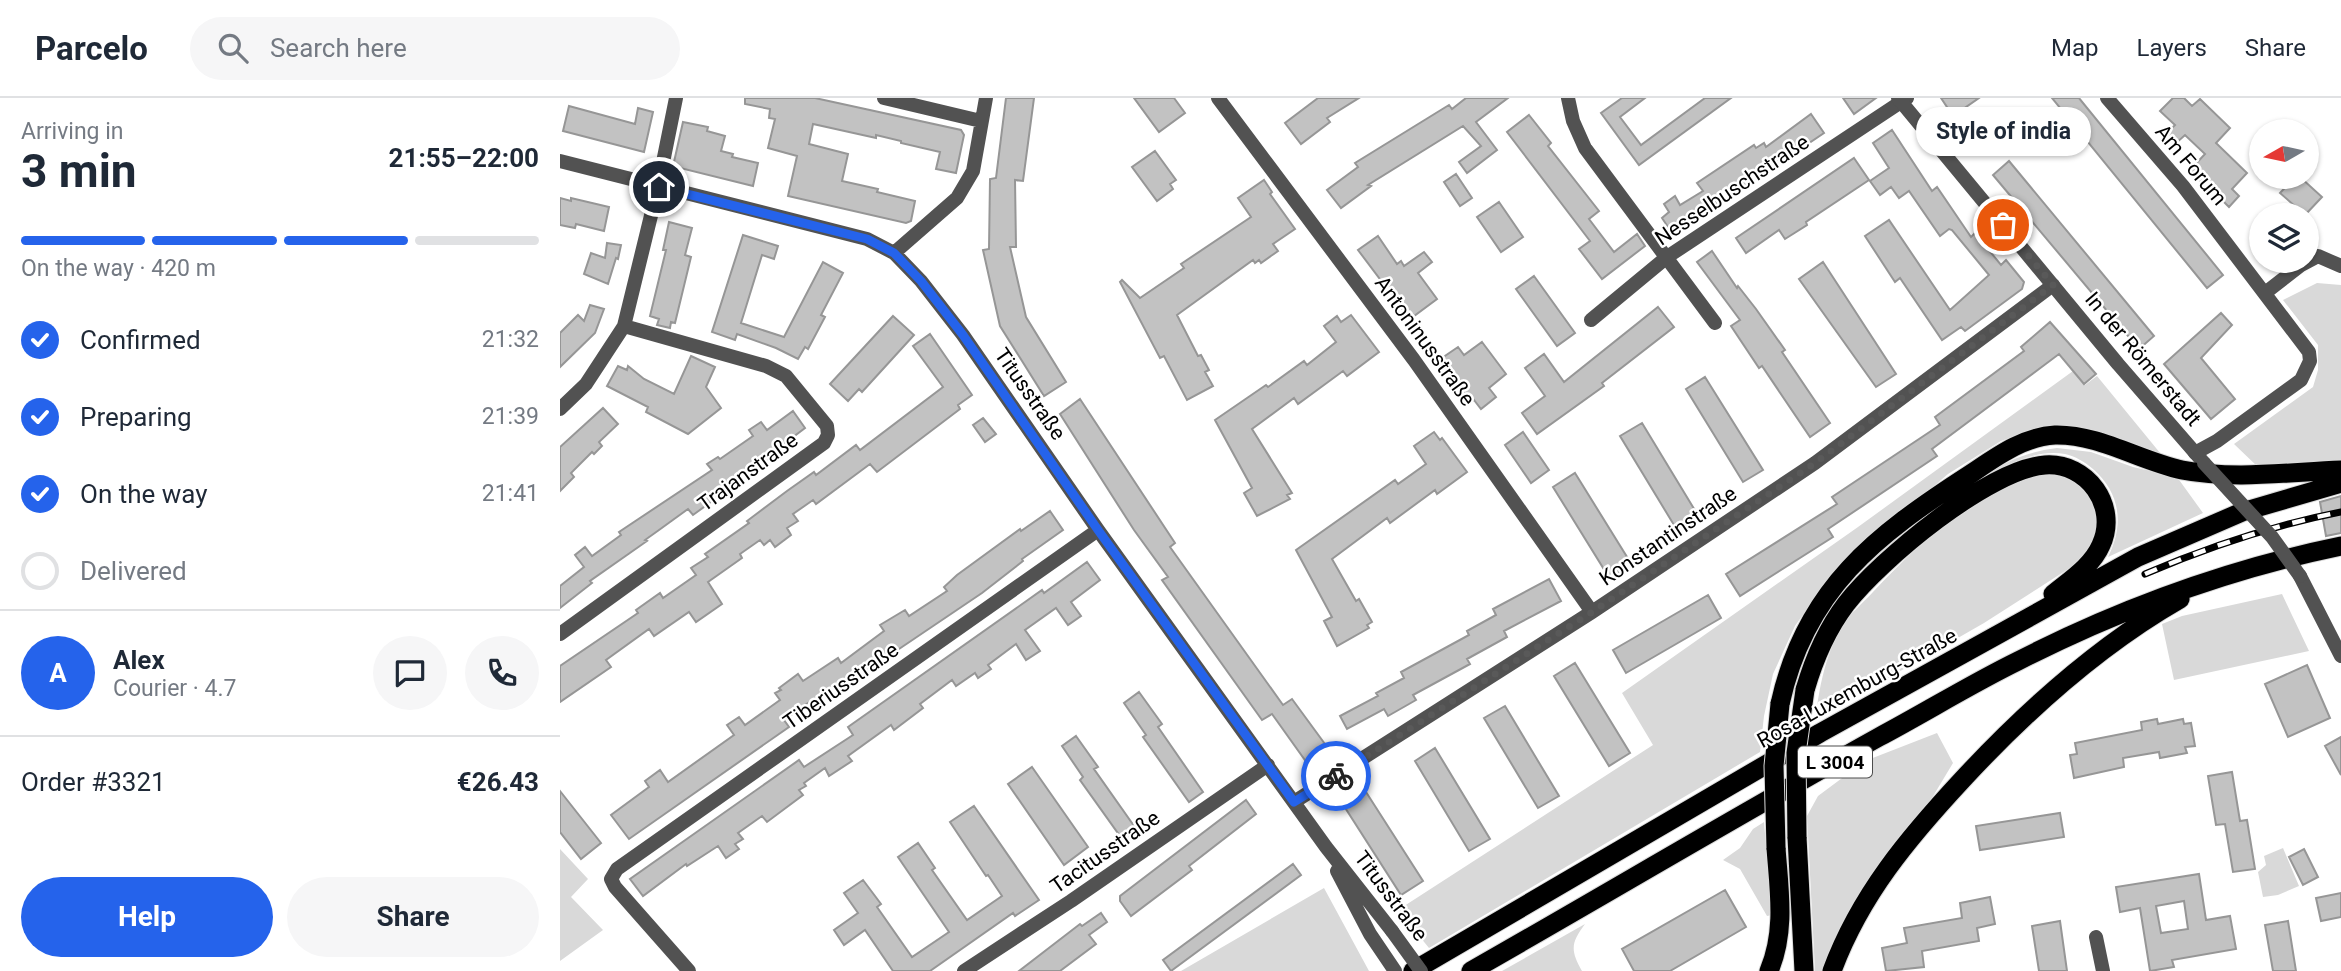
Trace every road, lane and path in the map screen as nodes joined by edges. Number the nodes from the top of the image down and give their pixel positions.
1 (676, 98) edge
2 (884, 98) edge
3 (986, 98) edge
4 (1218, 98) edge
5 (1568, 98) edge
6 (2107, 98) edge
7 (1902, 100) edge
8 (981, 121) junction
9 (560, 161) edge
10 (659, 187) junction
11 (894, 253) junction
12 (1667, 257) junction
13 (2341, 266) edge
14 (2053, 285) junction
15 (2265, 293) junction
16 (1591, 320) dead end
17 (1715, 323) dead end
18 (624, 327) junction
19 (560, 409) edge
20 (2200, 458) junction
21 (2341, 470) edge
22 (2341, 483) edge
23 (1098, 530) junction
24 (2341, 546) edge
25 (2212, 580) junction
26 (1592, 612) junction
27 (2005, 632) junction
28 (560, 634) edge
29 (2341, 656) edge
30 (1268, 765) junction
31 (1294, 802) junction
32 (1326, 847) junction
33 (2096, 937) dead end
34 (689, 971) edge
35 (964, 971) edge
36 (1395, 971) edge
37 (1413, 971) edge
38 (1421, 971) edge
39 (1471, 971) edge
40 (1769, 971) edge
41 (1804, 971) edge
42 (1832, 971) edge
43 (2103, 971) edge

1 - 10 street
2 - 8 street
3 - 8 street
4 - 26 street, Antoninusstraße
5 - 12 street
6 - 15 street, Am Forum
7 - 12 street, Nesselbuschstraße
7 - 14 street, In der Römerstadt
8 - 11 street
9 - 10 street, Titusstraße
10 - 11 street, Titusstraße
10 - 18 street
11 - 23 street, Titusstraße
12 - 16 street, Nesselbuschstraße
12 - 17 street
13 - 15 street
14 - 20 street, In der Römerstadt
14 - 26 street, Konstantinstraße
15 - 20 street, Am Forum
18 - 19 street
18 - 28 street, Trajanstraße
20 - 29 street, In der Römerstadt, bridge
21 - 40 highway, bridge
22 - 27 highway, Rosa-Luxemburg-Straße / L 3004
23 - 30 street, Titusstraße
23 - 34 street, Tiberiusstraße
24 - 25 highway, L 3004
25 - 39 highway, L 3004
25 - 42 highway
26 - 31 street, Konstantinstraße
27 - 37 highway, Rosa-Luxemburg-Straße / L 3004
27 - 41 highway, bridge
30 - 31 street, Titusstraße
30 - 35 street, Tacitusstraße
31 - 32 street, Titusstraße
32 - 36 street, Titusstraße
32 - 38 street, Titusstraße, bridge
33 - 43 street

